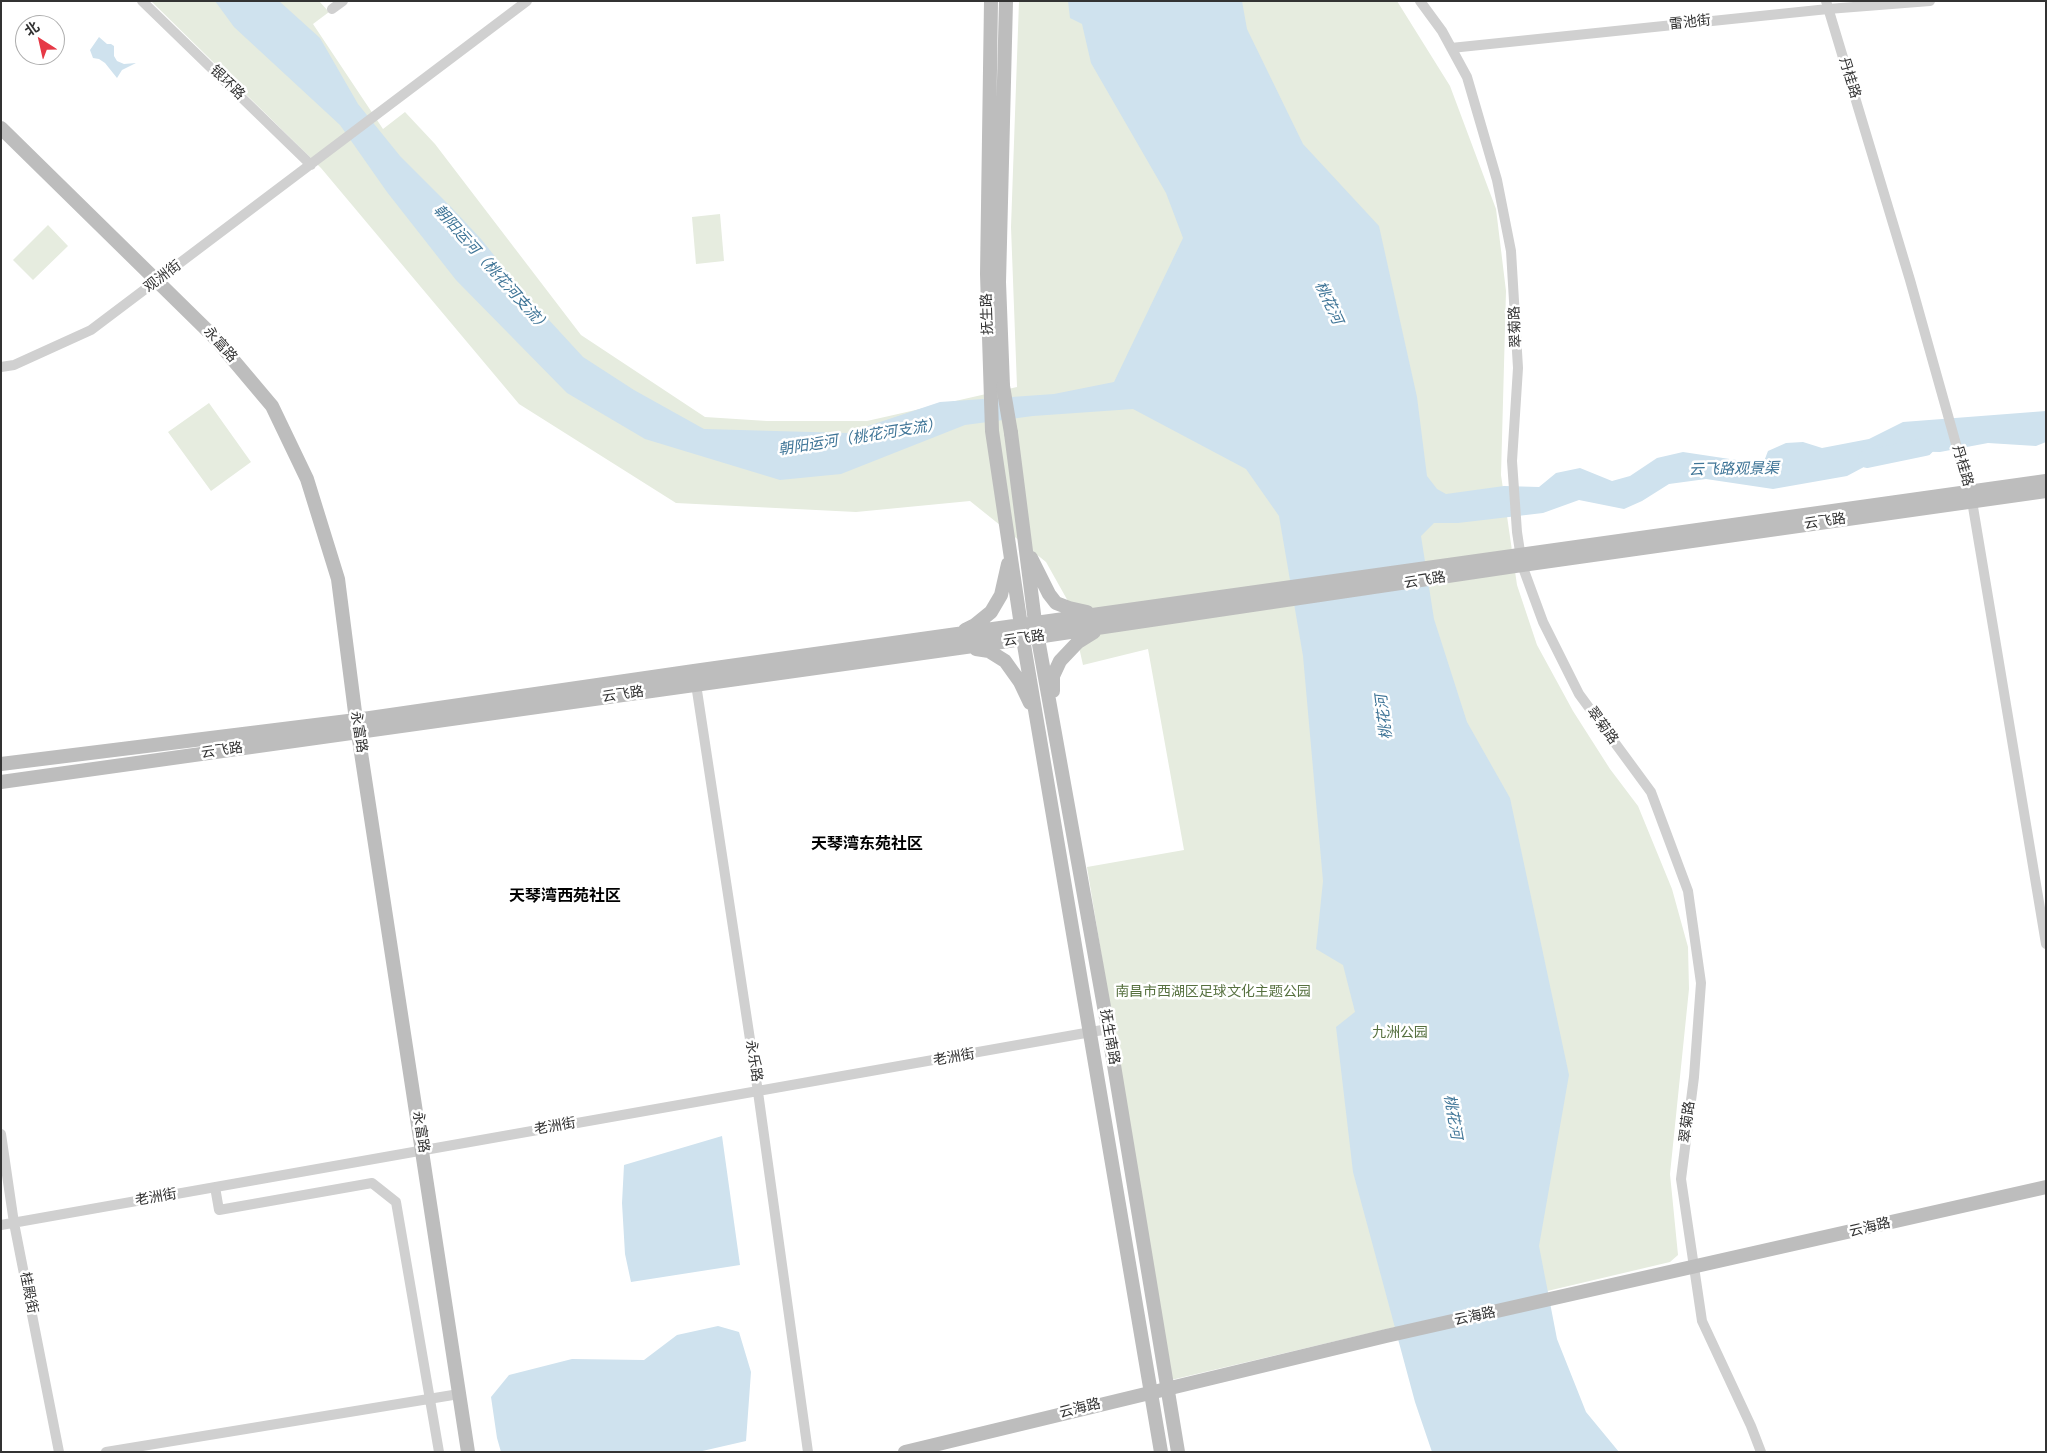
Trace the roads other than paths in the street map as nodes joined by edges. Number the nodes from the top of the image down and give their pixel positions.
1 (142, 1) edge
2 (343, 1) edge
3 (527, 1) edge
4 (991, 1) edge
5 (1006, 1) edge
6 (1420, 1) edge
7 (1930, 1) edge
8 (1827, 5) edge
9 (332, 9) dead end
10 (1451, 48) junction
11 (1, 128) edge
12 (311, 165) junction
13 (158, 282) junction
14 (1, 367) edge
15 (997, 385) junction
16 (2046, 481) edge
17 (2046, 491) edge
18 (1970, 497) junction
19 (1026, 548) junction
20 (1010, 551) junction
21 (1521, 560) junction
22 (1439, 572) junction
23 (1095, 614) junction
24 (1036, 622) junction
25 (1021, 625) junction
26 (1102, 628) junction
27 (957, 634) junction
28 (1038, 637) junction
29 (1023, 640) junction
30 (968, 647) junction
31 (694, 670) junction
32 (696, 685) junction
33 (1052, 716) junction
34 (1036, 717) junction
35 (357, 726) junction
36 (1, 764) edge
37 (1, 782) edge
38 (2046, 944) edge
39 (1108, 1029) junction
40 (1089, 1034) junction
41 (758, 1092) junction
42 (1, 1134) edge
43 (423, 1150) junction
44 (215, 1187) junction
45 (2046, 1187) edge
46 (14, 1223) junction
47 (1, 1225) edge
48 (1694, 1268) junction
49 (1167, 1388) junction
50 (1152, 1392) junction
51 (459, 1394) junction
52 (430, 1398) junction
53 (59, 1452) edge
54 (106, 1452) edge
55 (439, 1452) edge
56 (468, 1452) edge
57 (808, 1452) edge
58 (905, 1452) edge
59 (1161, 1452) edge
60 (1178, 1452) edge
61 (1761, 1452) edge

1 - 12 street, 银环路
2 - 9 street
3 - 12 street, 观洲街
4 - 15 main road, 抚生路
5 - 15 main road, 抚生路
6 - 10 street, 翠菊路
7 - 8 street, 雷池街
8 - 10 street, 雷池街
8 - 18 street, 丹桂路
10 - 21 street, 翠菊路
11 - 13 main road, 永富路
12 - 13 street, 观洲街
13 - 14 street, 观洲街
13 - 35 main road, 永富路
15 - 19 main road, 抚生路, bridge
15 - 20 main road, 抚生路
16 - 18 main road, 云飞路
17 - 18 main road, 云飞路
18 - 21 main road, 云飞路
18 - 38 street, 丹桂路
19 - 23 main road
19 - 24 main road, 抚生路
20 - 25 main road, 抚生路
20 - 27 main road
21 - 22 main road, 云飞路
21 - 48 street, 翠菊路
22 - 23 main road, 云飞路
22 - 26 main road, 云飞路
23 - 24 main road, 云飞路
24 - 25 main road, 云飞路
24 - 28 main road, 抚生南路
25 - 27 main road, 云飞路
25 - 29 main road, 抚生南路
26 - 28 main road, 云飞路
26 - 33 main road
27 - 31 main road, 云飞路
28 - 29 main road, 云飞路
28 - 33 main road, 抚生南路
29 - 30 main road, 云飞路
29 - 34 main road, 抚生南路
30 - 32 main road, 云飞路
30 - 34 main road
31 - 32 street, 永乐路
31 - 35 main road, 云飞路
32 - 35 main road, 云飞路
32 - 41 street, 永乐路
33 - 39 main road, 抚生南路
34 - 40 main road, 抚生南路
35 - 36 main road, 云飞路
35 - 37 main road, 云飞路
35 - 43 main road, 永富路
39 - 40 street, 老洲街
39 - 49 main road, 抚生南路
40 - 41 street, 老洲街
40 - 50 main road, 抚生南路
41 - 43 street, 老洲街
41 - 57 street, 永乐路
42 - 46 street, 桂殿街
43 - 44 street, 老洲街
43 - 51 main road, 永富路
44 - 46 street, 老洲街
44 - 52 street
45 - 48 main road, 云海路
46 - 47 street, 老洲街
46 - 53 street, 桂殿街
48 - 49 main road, 云海路
48 - 61 street, 翠菊路
49 - 50 main road, 云海路
49 - 60 main road, 抚生南路
50 - 58 main road, 云海路
50 - 59 main road, 抚生南路
51 - 52 street
51 - 56 main road, 永富路
52 - 54 street
52 - 55 street

